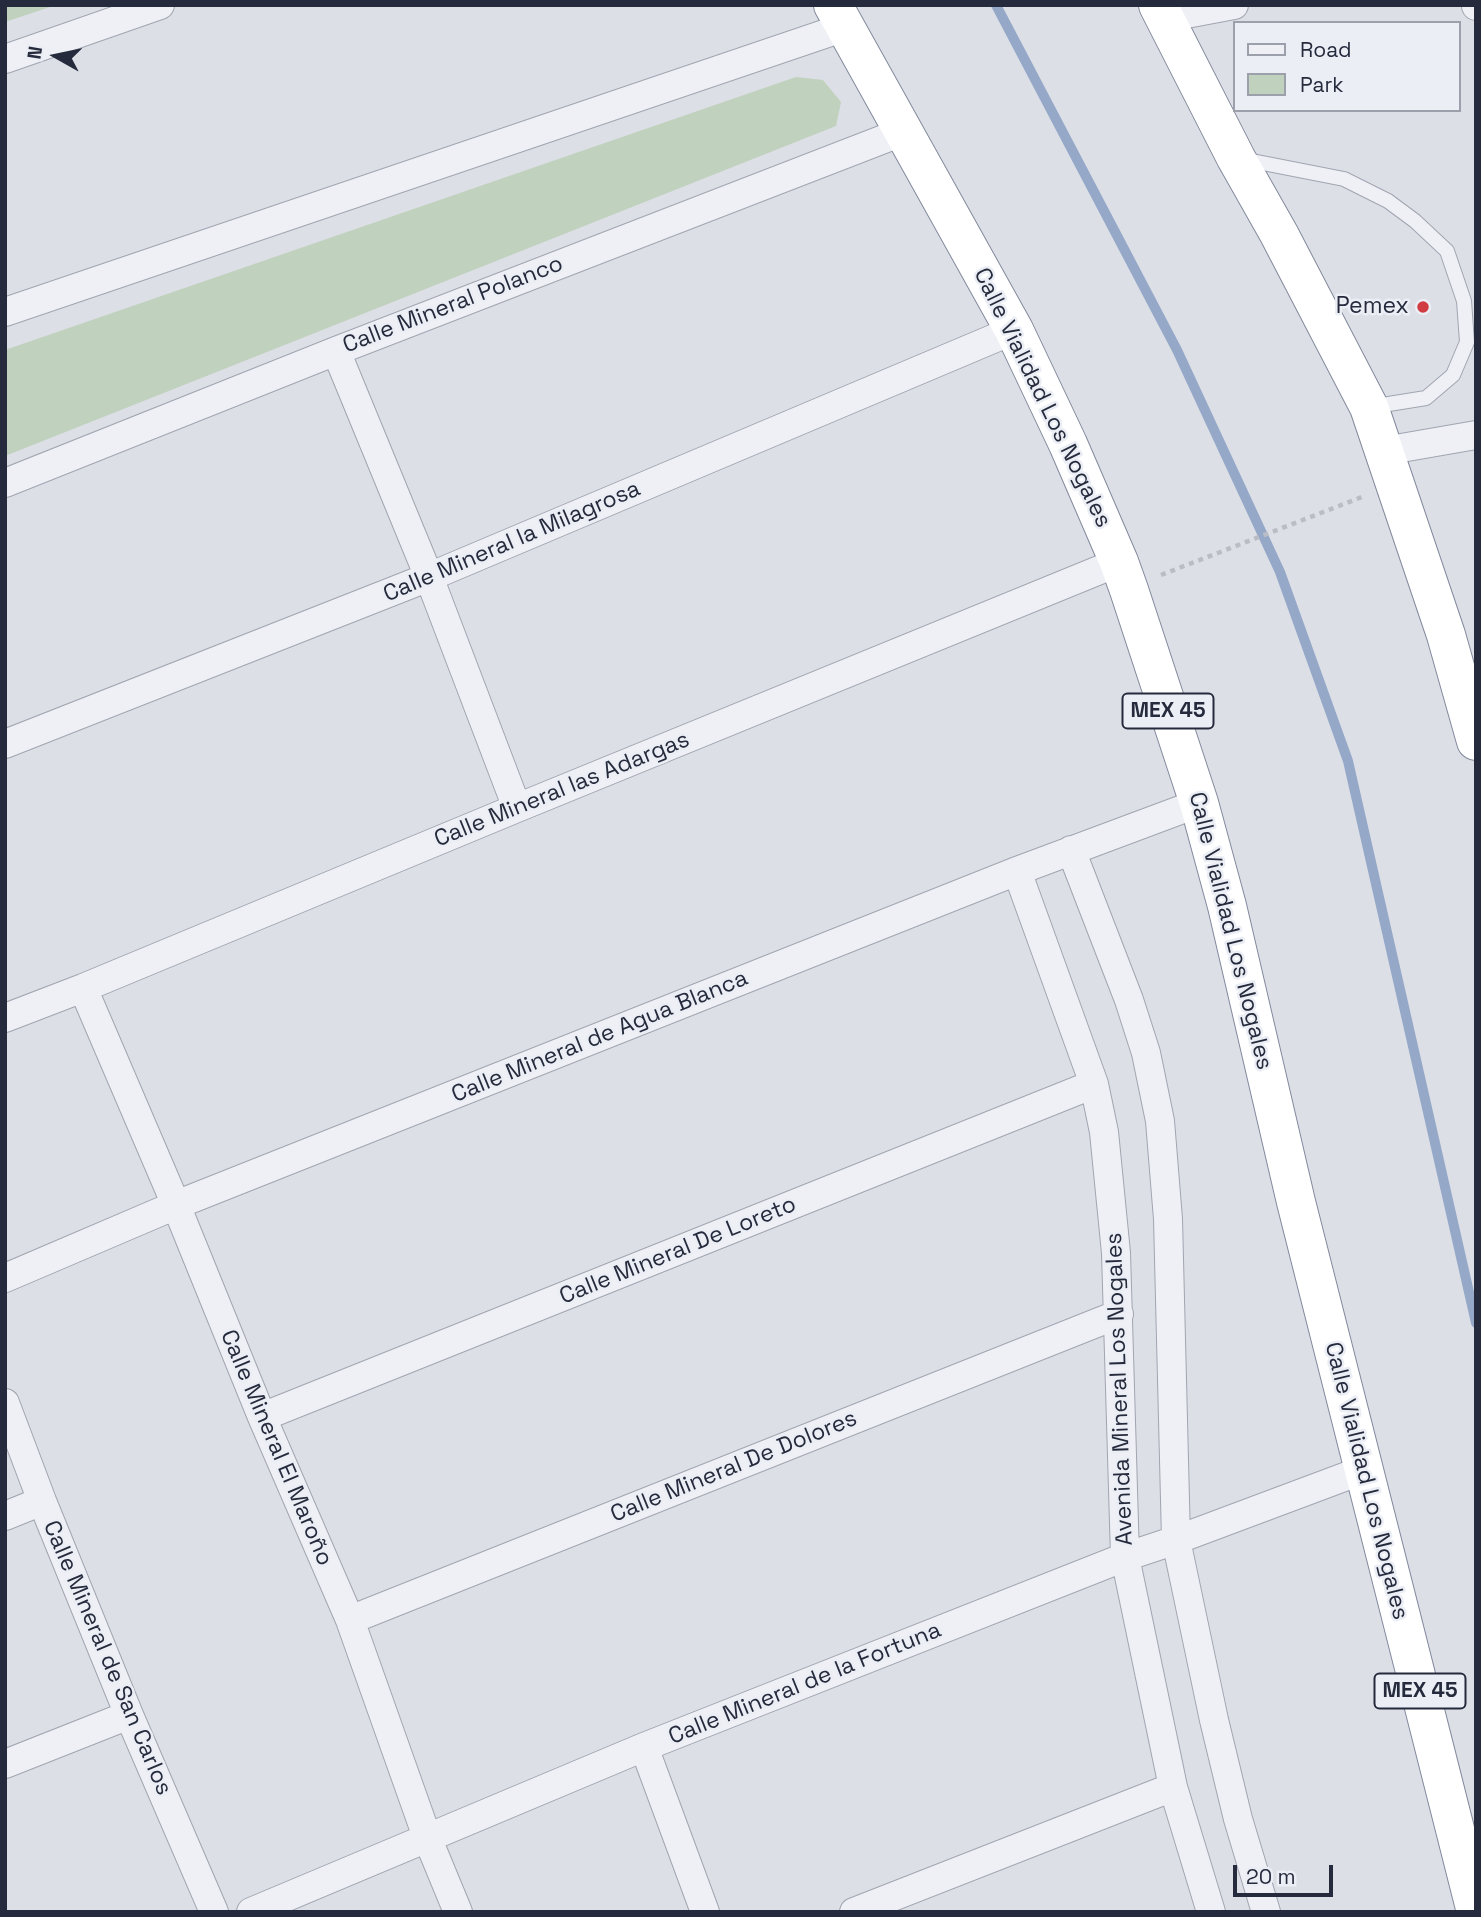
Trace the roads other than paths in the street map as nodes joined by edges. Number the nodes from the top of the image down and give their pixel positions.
1 (1234, 5) edge
2 (144, 8) edge
3 (1162, 12) edge
4 (839, 16) edge
5 (5, 59) edge
6 (902, 132) junction
7 (1236, 158) junction
8 (5, 312) edge
9 (1014, 330) junction
10 (336, 351) junction
11 (1368, 407) junction
12 (1476, 435) edge
13 (1384, 451) junction
14 (5, 483) edge
15 (1119, 562) junction
16 (429, 577) junction
17 (1476, 741) edge
18 (5, 744) edge
19 (1199, 803) junction
20 (517, 808) junction
21 (1071, 850) junction
22 (1017, 871) junction
23 (83, 988) junction
24 (5, 1018) edge
25 (1094, 1084) junction
26 (176, 1205) junction
27 (5, 1278) edge
28 (1119, 1314) junction
29 (5, 1403) edge
30 (262, 1417) junction
31 (1363, 1470) junction
32 (42, 1501) junction
33 (5, 1516) edge
34 (1176, 1540) junction
35 (1125, 1557) junction
36 (350, 1620) junction
37 (128, 1714) junction
38 (644, 1747) junction
39 (5, 1764) edge
40 (1173, 1787) junction
41 (1450, 1810) junction
42 (427, 1837) junction
43 (214, 1912) edge
44 (251, 1912) edge
45 (458, 1912) edge
46 (705, 1912) edge
47 (854, 1912) edge
48 (1211, 1912) edge
49 (1266, 1912) edge
50 (1460, 1912) edge
51 (1476, 1912) edge

1 - 3 street
2 - 5 street
3 - 7 highway
4 - 6 highway, Calle Vialidad Los Nogales / MEX 45
4 - 8 street
6 - 9 highway, Calle Vialidad Los Nogales / MEX 45
6 - 10 street, Calle Mineral Polanco
7 - 11 highway
7 - 11 lane
9 - 15 highway, Calle Vialidad Los Nogales / MEX 45
9 - 16 street, Calle Mineral la Milagrosa
10 - 14 street, Calle Mineral Polanco
10 - 16 street
11 - 13 highway
12 - 13 street
13 - 17 highway
15 - 19 highway, Calle Vialidad Los Nogales / MEX 45
15 - 20 street, Calle Mineral las Adargas
16 - 18 street, Calle Mineral la Milagrosa
16 - 20 street
19 - 21 street, Calle Mineral de Agua Blanca
19 - 31 highway, Calle Vialidad Los Nogales / MEX 45
20 - 23 street, Calle Mineral las Adargas
21 - 22 street, Calle Mineral de Agua Blanca
21 - 34 street
22 - 25 street, Avenida Mineral Los Nogales
22 - 26 street, Calle Mineral de Agua Blanca
23 - 24 street, Calle Mineral las Adargas
23 - 26 street, Calle Mineral El Maroño
25 - 28 street, Avenida Mineral Los Nogales
25 - 30 street, Calle Mineral De Loreto
26 - 27 street, Calle Mineral de Agua Blanca
26 - 30 street, Calle Mineral El Maroño
28 - 35 street, Avenida Mineral Los Nogales
28 - 36 street, Calle Mineral De Dolores
29 - 32 street, Calle Mineral de San Carlos
30 - 36 street, Calle Mineral El Maroño
31 - 34 street, Calle Mineral de la Fortuna
31 - 41 highway, Calle Vialidad Los Nogales / MEX 45
32 - 33 street
32 - 37 street, Calle Mineral de San Carlos
34 - 35 street, Calle Mineral de la Fortuna
34 - 49 street
35 - 38 street, Calle Mineral de la Fortuna
35 - 40 street, Avenida Mineral Los Nogales
36 - 42 street, Calle Mineral El Maroño
37 - 39 street
37 - 43 street, Calle Mineral de San Carlos
38 - 42 street, Calle Mineral de la Fortuna
38 - 46 street
40 - 47 street
40 - 48 street, Avenida Mineral Los Nogales
41 - 50 highway
41 - 51 highway, Calle Vialidad Los Nogales / MEX 45
42 - 44 street, Calle Mineral de la Fortuna
42 - 45 street, Calle Mineral El Maroño

